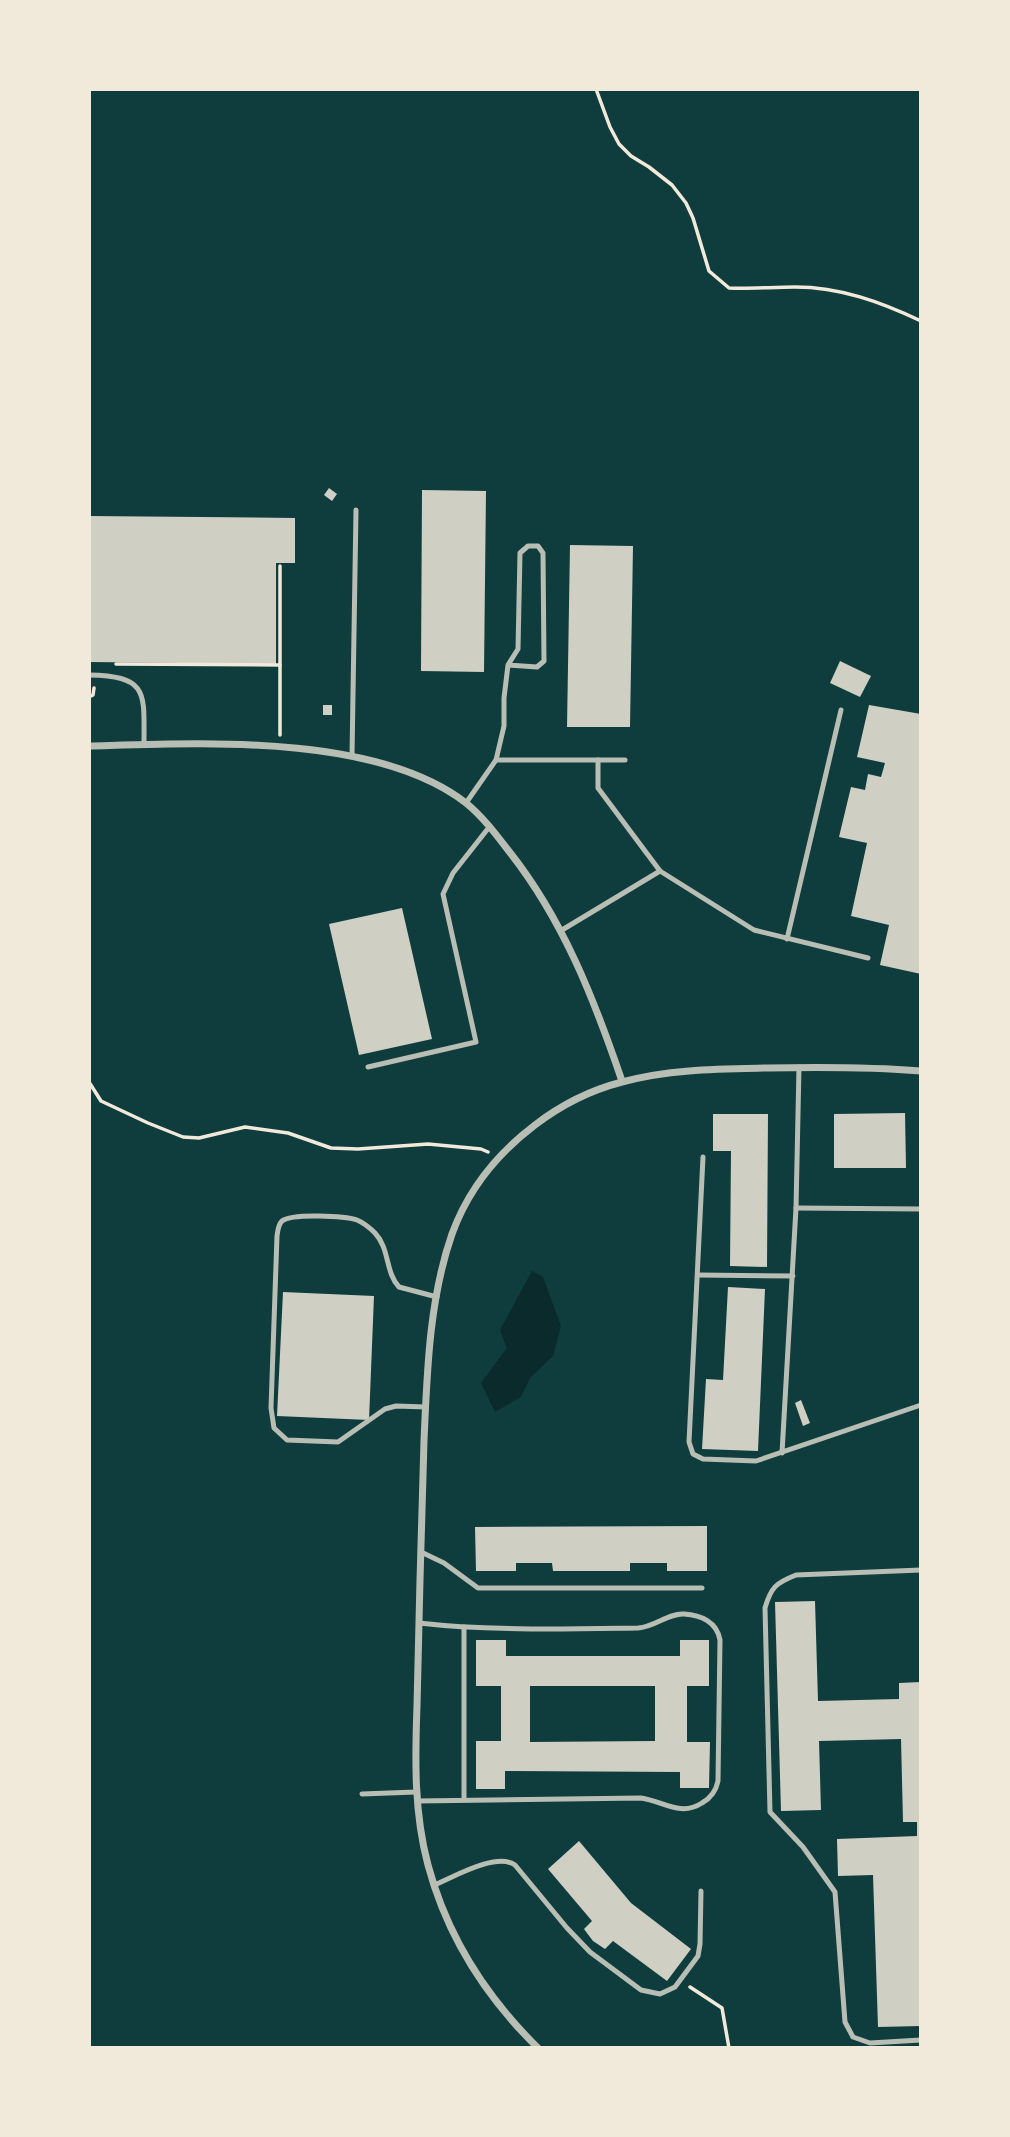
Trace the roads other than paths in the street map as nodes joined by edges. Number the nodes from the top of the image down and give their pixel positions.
1 (356, 510) dead end
2 (508, 665) junction
3 (92, 675) edge
4 (841, 710) dead end
5 (144, 744) junction
6 (89, 746) edge
7 (352, 756) junction
8 (496, 760) junction
9 (598, 760) junction
10 (625, 760) dead end
11 (466, 803) junction
12 (490, 827) junction
13 (660, 871) junction
14 (562, 930) junction
15 (787, 939) junction
16 (868, 958) dead end
17 (368, 1067) dead end
18 (799, 1067) junction
19 (921, 1071) edge
20 (622, 1082) junction
21 (703, 1157) dead end
22 (796, 1208) junction
23 (921, 1209) edge
24 (698, 1275) junction
25 (793, 1276) junction
26 (437, 1297) junction
27 (921, 1405) edge
28 (426, 1406) junction
29 (782, 1453) junction
30 (421, 1552) junction
31 (921, 1570) edge
32 (702, 1588) dead end
33 (419, 1623) junction
34 (464, 1627) junction
35 (416, 1792) junction
36 (362, 1794) dead end
37 (464, 1799) junction
38 (417, 1801) junction
39 (434, 1885) junction
40 (701, 1891) dead end
41 (921, 2039) edge
42 (538, 2048) edge

1 - 7 lane
2 - 2 lane
2 - 8 lane
3 - 5 lane
4 - 15 lane
5 - 6 street
5 - 7 street
7 - 11 street
8 - 9 lane
8 - 11 lane
9 - 10 lane
9 - 13 lane
11 - 12 street
12 - 14 street
12 - 17 lane
13 - 14 lane
13 - 15 lane
14 - 20 street
15 - 16 lane
18 - 19 street
18 - 20 street
18 - 22 lane
20 - 26 street
21 - 24 lane
22 - 23 lane
22 - 25 lane
24 - 25 lane
24 - 29 lane
25 - 29 lane
26 - 28 street
26 - 28 lane
27 - 29 lane
28 - 30 street
30 - 32 lane
30 - 33 street
31 - 41 lane
33 - 34 lane
33 - 35 street
34 - 37 lane
34 - 37 lane
35 - 36 lane
35 - 38 street
37 - 38 lane
38 - 39 street
39 - 40 lane
39 - 42 street

